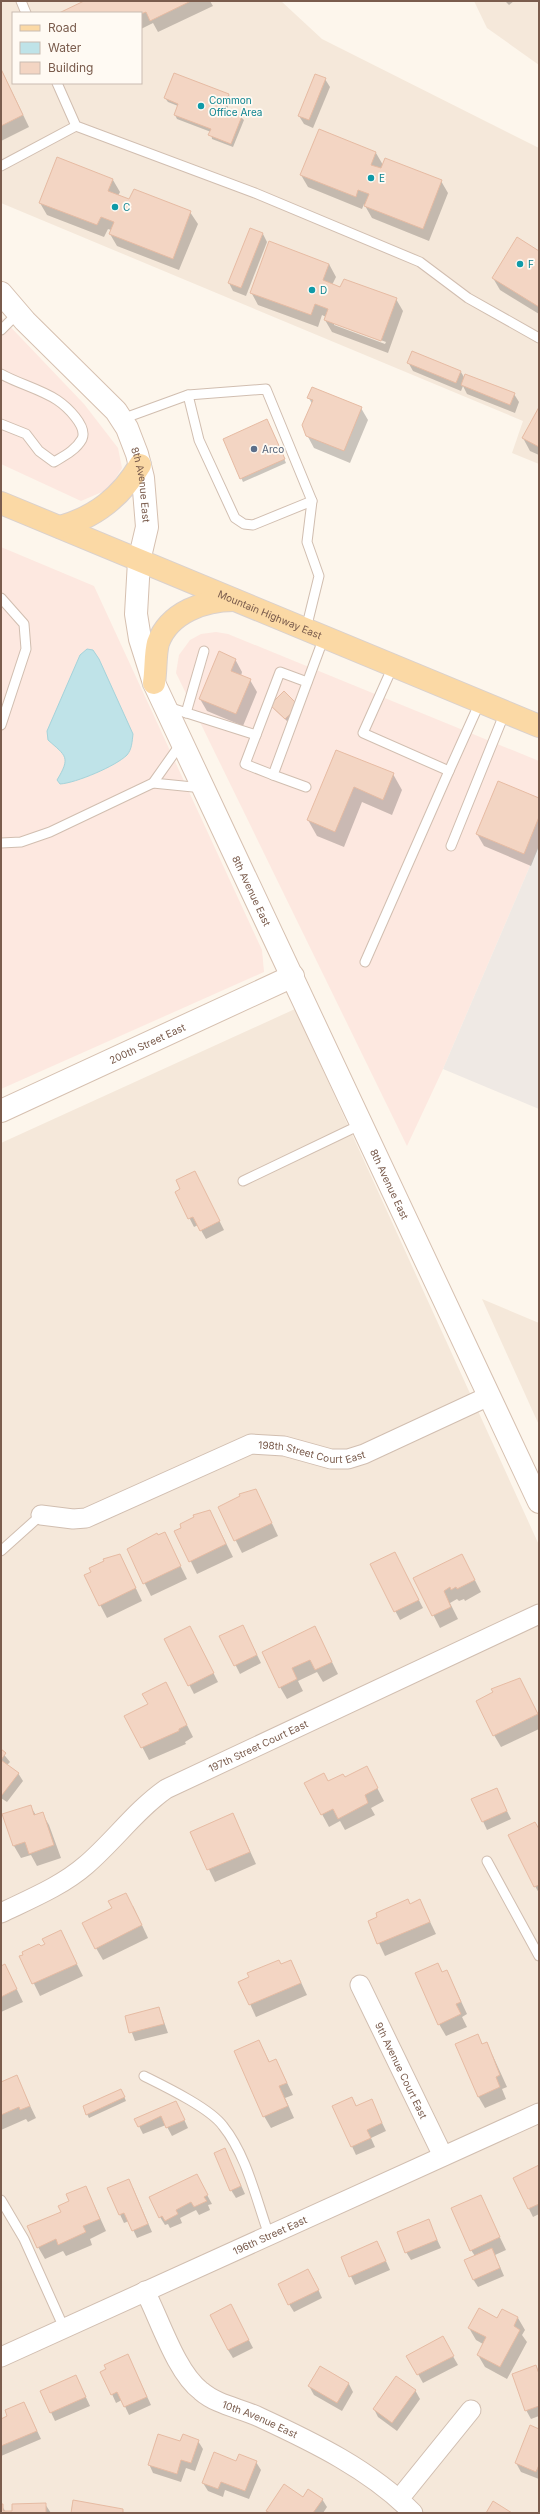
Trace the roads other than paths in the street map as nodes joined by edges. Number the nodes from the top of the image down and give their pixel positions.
1 (21, 1) edge
2 (26, 12) edge
3 (57, 84) edge
4 (76, 126) junction
5 (1, 166) edge
6 (1, 293) edge
7 (18, 313) junction
8 (1, 330) edge
9 (539, 338) edge
10 (1, 374) edge
11 (188, 395) junction
12 (122, 419) junction
13 (1, 424) edge
14 (140, 465) junction
15 (312, 501) junction
16 (1, 503) edge
17 (60, 527) junction
18 (139, 561) junction
19 (1, 598) edge
20 (235, 600) junction
21 (315, 633) junction
22 (204, 651) dead end
23 (393, 666) junction
24 (307, 682) junction
25 (154, 683) junction
26 (480, 702) junction
27 (176, 710) junction
28 (505, 712) junction
29 (1, 725) edge
30 (539, 726) edge
31 (256, 735) junction
32 (182, 741) junction
33 (449, 771) junction
34 (273, 775) junction
35 (153, 783) junction
36 (306, 787) dead end
37 (204, 788) junction
38 (1, 843) edge
39 (451, 846) dead end
40 (365, 962) dead end
41 (293, 976) junction
42 (1, 1111) edge
43 (362, 1124) junction
44 (243, 1181) dead end
45 (489, 1396) junction
46 (539, 1502) edge
47 (41, 1515) joint
48 (1, 1552) edge
49 (539, 1614) edge
50 (487, 1861) dead end
51 (1, 1913) edge
52 (539, 1956) edge
53 (360, 1985) dead end
54 (144, 2076) dead end
55 (539, 2113) edge
56 (443, 2156) junction
57 (1, 2200) edge
58 (269, 2235) junction
59 (145, 2291) junction
60 (64, 2328) junction
61 (1, 2355) edge
62 (471, 2410) dead end
63 (399, 2499) junction
64 (413, 2513) edge

1 - 2 lane
3 - 4 lane
4 - 5 lane
4 - 9 lane
6 - 7 street, 8th Avenue East
7 - 8 lane
7 - 12 street, 8th Avenue East
10 - 13 lane
11 - 12 lane
11 - 15 lane
11 - 15 lane
12 - 14 street, 8th Avenue East
14 - 17 main road
14 - 18 street, 8th Avenue East
15 - 21 lane
16 - 17 main road, Mountain Highway East
17 - 18 main road, Mountain Highway East
18 - 20 main road, Mountain Highway East
18 - 25 street, 8th Avenue East
19 - 29 lane
20 - 21 main road, Mountain Highway East
20 - 25 main road
21 - 23 main road, Mountain Highway East
21 - 24 lane
22 - 27 lane
23 - 26 main road, Mountain Highway East
23 - 33 lane
24 - 31 lane
24 - 34 lane
25 - 27 street, 8th Avenue East
26 - 28 main road, Mountain Highway East
26 - 33 lane
27 - 31 lane
27 - 32 street, 8th Avenue East
28 - 30 main road, Mountain Highway East
28 - 39 lane
31 - 34 lane
32 - 35 lane
32 - 37 street, 8th Avenue East
33 - 40 lane
34 - 36 lane
35 - 37 lane
35 - 38 lane
37 - 41 street, 8th Avenue East
41 - 42 street, 200th Street East
41 - 43 street, 8th Avenue East
43 - 44 lane
43 - 45 street, 8th Avenue East
45 - 46 street, 8th Avenue East
45 - 47 street, 198th Street Court East
47 - 48 lane
49 - 51 street, 197th Street Court East
50 - 52 lane
53 - 56 street, 9th Avenue Court East
54 - 58 lane
55 - 56 street, 196th Street East
56 - 58 street, 196th Street East
57 - 60 lane
58 - 59 street, 196th Street East
59 - 60 street, 196th Street East
59 - 63 street, 10th Avenue East
60 - 61 street, 196th Street East
62 - 63 street
63 - 64 street, 10th Avenue East

